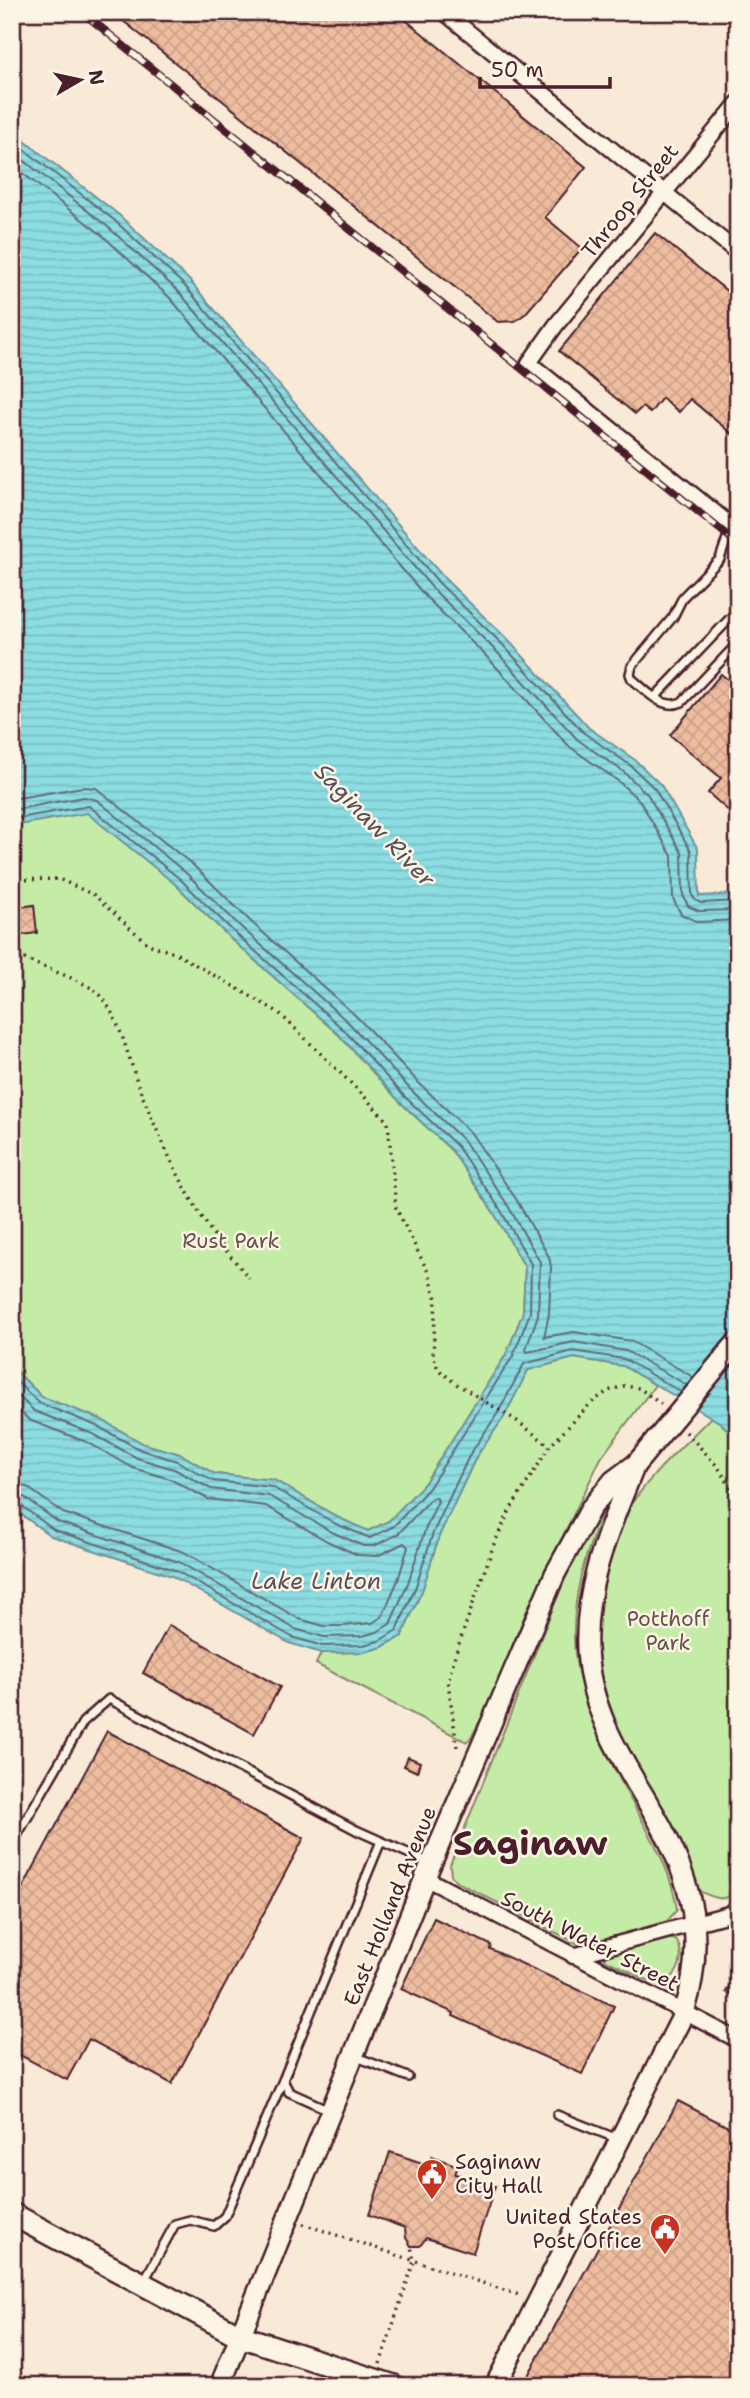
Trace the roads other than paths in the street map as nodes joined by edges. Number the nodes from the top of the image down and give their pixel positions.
1 (444, 12) edge
2 (738, 103) edge
3 (663, 193) junction
4 (738, 253) edge
5 (734, 528) edge
6 (738, 610) edge
7 (738, 643) edge
8 (655, 697) junction
9 (738, 1341) edge
10 (636, 1464) junction
11 (381, 1841) junction
12 (12, 1844) edge
13 (428, 1871) junction
14 (738, 1908) edge
15 (695, 1923) junction
16 (573, 1956) junction
17 (684, 2013) junction
18 (738, 2040) edge
19 (354, 2056) junction
20 (408, 2077) dead end
21 (283, 2081) junction
22 (332, 2111) junction
23 (557, 2115) dead end
24 (620, 2139) junction
25 (12, 2214) edge
26 (142, 2285) junction
27 (240, 2336) junction
28 (384, 2383) edge
29 (220, 2386) edge
30 (495, 2386) edge

1 - 3 street
2 - 3 street, Throop Street
3 - 4 street
3 - 5 street, Throop Street
5 - 8 lane
6 - 8 lane
7 - 8 lane
9 - 10 main road, bridge
10 - 13 main road, East Holland Avenue
10 - 15 main road
11 - 12 lane
11 - 13 lane
11 - 21 lane
13 - 16 street, South Water Street
13 - 19 main road, East Holland Avenue
14 - 15 street
15 - 16 street
15 - 17 main road
16 - 17 street, South Water Street
17 - 18 street, South Water Street
17 - 24 main road
19 - 20 lane
19 - 22 main road, East Holland Avenue
21 - 22 lane
21 - 26 lane
22 - 27 main road, East Holland Avenue
23 - 24 lane
24 - 30 main road
25 - 26 main road
26 - 27 main road
27 - 28 main road
27 - 29 main road, East Holland Avenue

